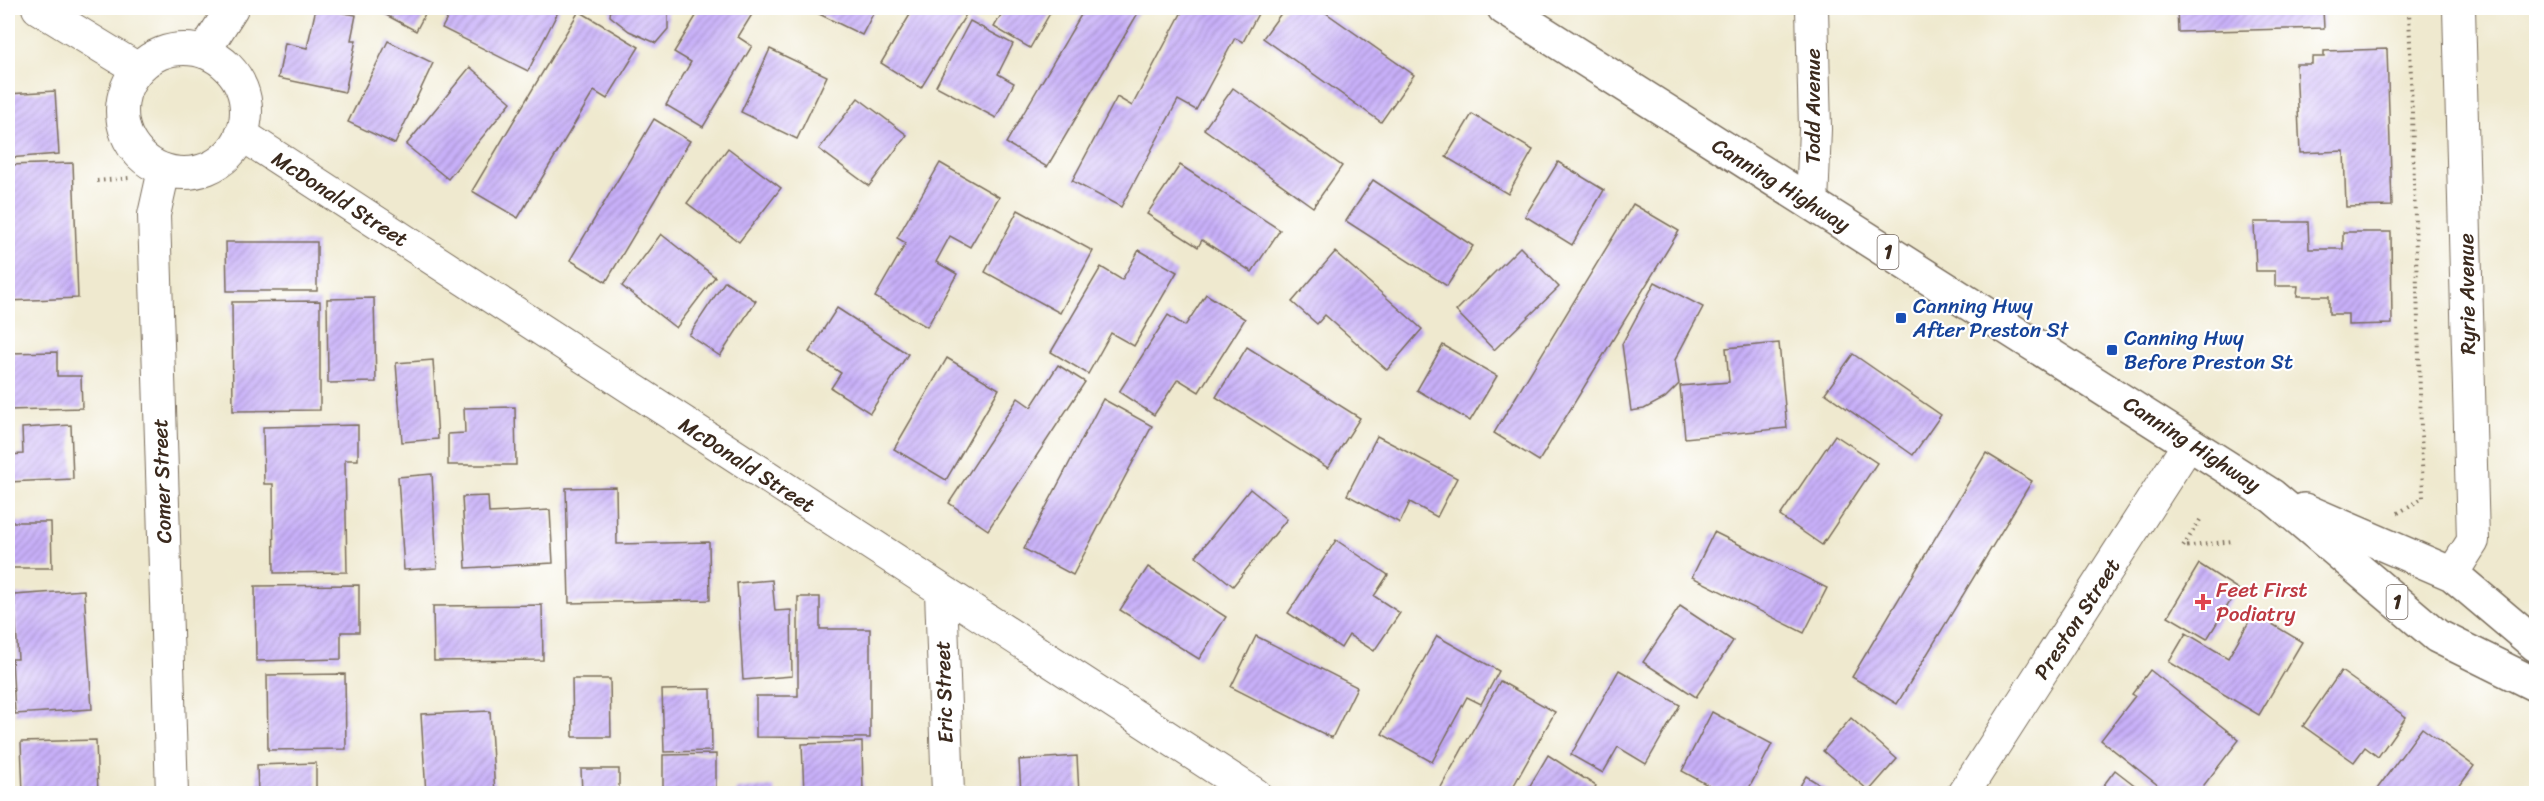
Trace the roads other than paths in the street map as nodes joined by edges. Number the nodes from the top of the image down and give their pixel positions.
1 (38, 8) edge
2 (232, 8) edge
3 (1504, 8) edge
4 (1812, 8) edge
5 (2459, 8) edge
6 (204, 52) junction
7 (138, 69) junction
8 (241, 134) junction
9 (164, 170) junction
10 (1812, 204) junction
11 (2189, 443) junction
12 (2272, 496) junction
13 (2452, 574) junction
14 (941, 591) junction
15 (2536, 645) edge
16 (2536, 685) edge
17 (172, 794) edge
18 (948, 794) edge
19 (1255, 794) edge
20 (1963, 794) edge

1 - 7 street
2 - 6 street
3 - 10 highway, Canning Highway / 1
4 - 10 street, Todd Avenue
5 - 13 street, Ryrie Avenue
6 - 7 street
6 - 8 street
7 - 9 street
8 - 9 street
8 - 14 street, McDonald Street
9 - 17 street, Comer Street
10 - 11 highway, Canning Highway / 1
11 - 12 highway, Canning Highway / 1
11 - 20 street, Preston Street
12 - 13 highway, Canning Highway / 1
12 - 16 highway, Canning Highway / 1
13 - 15 highway, Canning Highway / 1
14 - 18 street, Eric Street
14 - 19 street, McDonald Street

